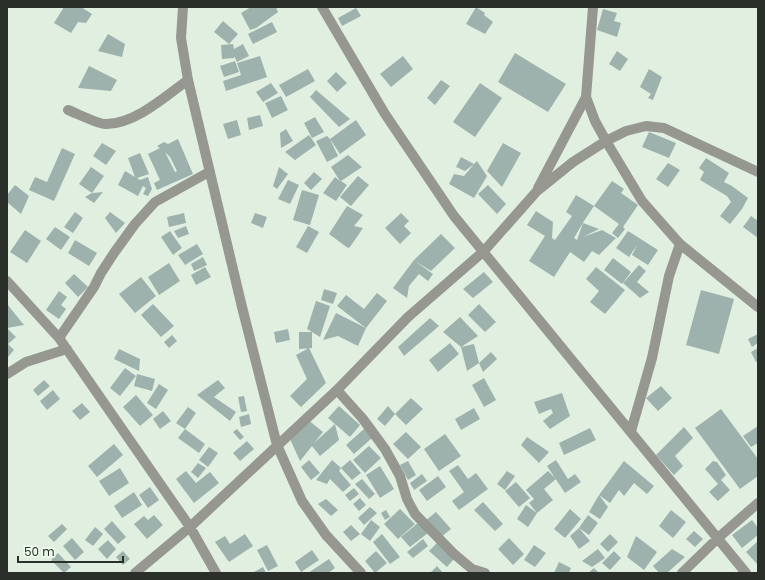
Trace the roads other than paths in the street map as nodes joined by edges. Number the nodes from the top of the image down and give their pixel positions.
1 (183, 7) edge
2 (322, 7) edge
3 (592, 7) edge
4 (188, 80) junction
5 (586, 97) junction
6 (68, 110) dead end
7 (606, 141) junction
8 (209, 172) junction
9 (758, 172) edge
10 (536, 191) junction
11 (680, 244) junction
12 (484, 251) junction
13 (7, 281) edge
14 (758, 308) edge
15 (59, 338) junction
16 (67, 349) junction
17 (7, 374) edge
18 (337, 390) junction
19 (631, 432) junction
20 (277, 445) junction
21 (758, 503) edge
22 (190, 527) junction
23 (718, 538) junction
24 (135, 573) edge
25 (216, 573) edge
26 (361, 573) edge
27 (485, 573) edge
28 (682, 573) edge
29 (746, 573) edge

1 - 4 street
2 - 12 street
3 - 5 street
4 - 6 street
4 - 8 street
5 - 7 street
5 - 10 street
7 - 9 street
7 - 10 street
7 - 11 street
8 - 15 street
8 - 20 street
10 - 12 street
11 - 14 street
11 - 19 street
12 - 18 street
12 - 19 street
13 - 15 street
15 - 16 street
16 - 17 street
16 - 22 street
18 - 20 street
18 - 27 street
19 - 23 street
20 - 22 street
20 - 26 street
21 - 23 street
22 - 24 street
22 - 25 street
23 - 28 street
23 - 29 street

